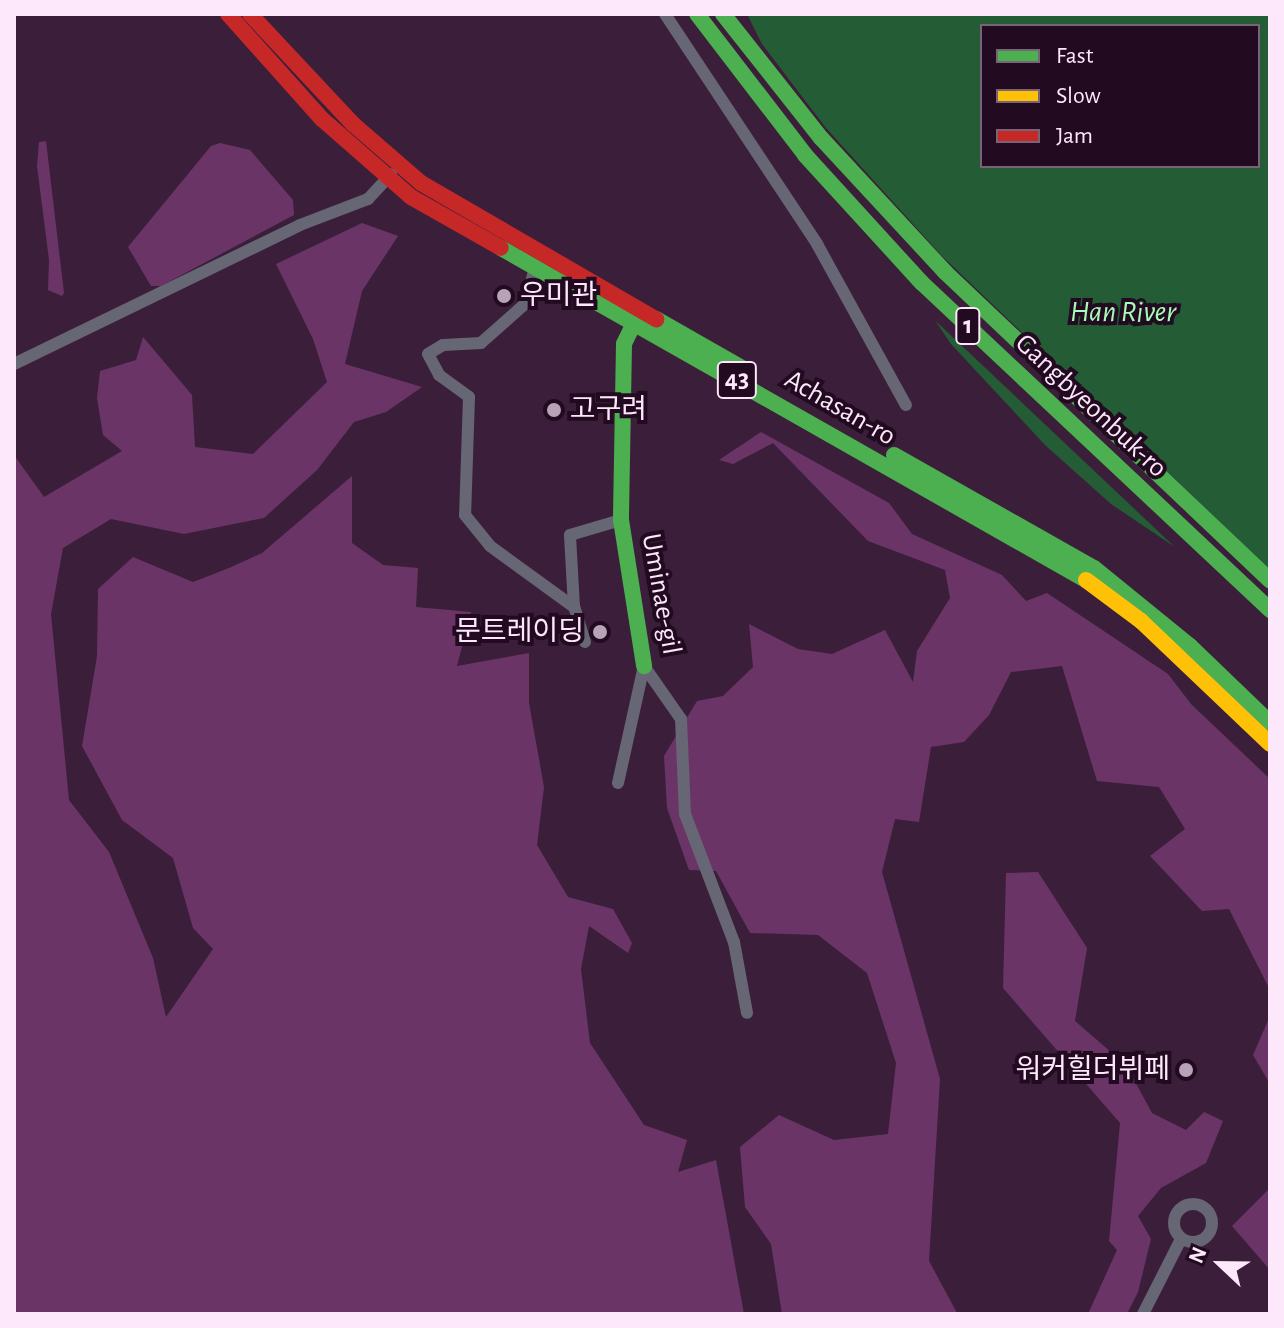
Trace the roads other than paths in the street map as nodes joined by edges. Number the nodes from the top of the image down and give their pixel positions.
1 (228, 14) edge
2 (250, 14) edge
3 (665, 14) edge
4 (697, 14) edge
5 (723, 14) edge
6 (336, 106) junction
7 (322, 119) junction
8 (398, 166) junction
9 (387, 180) junction
10 (421, 183) junction
11 (411, 197) junction
12 (535, 267) junction
13 (637, 318) junction
14 (14, 364) edge
15 (906, 405) dead end
16 (621, 520) junction
17 (1270, 580) edge
18 (574, 607) junction
19 (1270, 610) edge
20 (585, 642) dead end
21 (644, 666) junction
22 (1270, 723) edge
23 (1270, 744) edge
24 (618, 783) dead end
25 (747, 1013) dead end
26 (1181, 1239) dead end
27 (1143, 1314) edge

1 - 7 main road, Achasan-ro / 43
2 - 6 main road, Achasan-ro / 43
3 - 15 street
4 - 19 main road, Gangbyeonbuk-ro / 1
5 - 17 main road, Gangbyeonbuk-ro / 1
6 - 7 main road
6 - 8 main road, Achasan-ro / 43
7 - 9 main road, Achasan-ro / 43
8 - 9 street
8 - 10 main road, Achasan-ro / 43
9 - 11 main road, Achasan-ro / 43
9 - 14 street
10 - 11 main road
10 - 13 main road, Achasan-ro / 43
11 - 12 main road, Achasan-ro / 43
12 - 13 main road, Achasan-ro / 43
12 - 18 street
13 - 16 main road, Uminae-gil
13 - 22 main road, Achasan-ro / 43
13 - 23 main road, Achasan-ro / 43
16 - 18 street
16 - 21 main road, Uminae-gil
18 - 20 street
21 - 24 street
21 - 25 street, Uminae-gil
26 - 27 street

